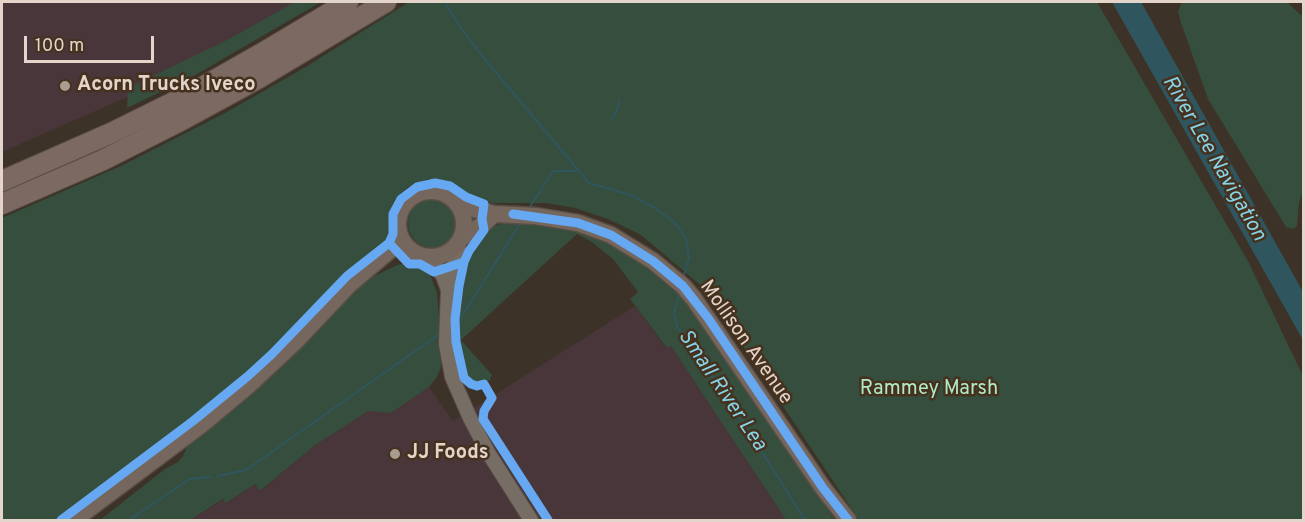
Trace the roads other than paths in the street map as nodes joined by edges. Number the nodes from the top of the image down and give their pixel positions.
1 (348, 2) edge
2 (386, 2) edge
3 (2, 181) edge
4 (2, 204) edge
5 (459, 205) junction
6 (494, 214) junction
7 (401, 239) junction
8 (461, 240) junction
9 (423, 256) junction
10 (357, 278) junction
11 (448, 290) junction
12 (823, 488) junction
13 (74, 520) edge
14 (531, 520) edge
15 (837, 520) edge
16 (848, 520) edge

1 - 3 highway
2 - 4 highway
5 - 6 main road, Mollison Avenue
5 - 7 main road, Mollison Avenue
5 - 8 main road
6 - 8 main road
6 - 12 main road, Mollison Avenue
7 - 9 main road
7 - 10 main road
8 - 9 main road
8 - 11 street
9 - 10 main road
9 - 11 street
10 - 13 main road
11 - 14 street
12 - 15 main road, Mollison Avenue
12 - 16 main road, Mollison Avenue

